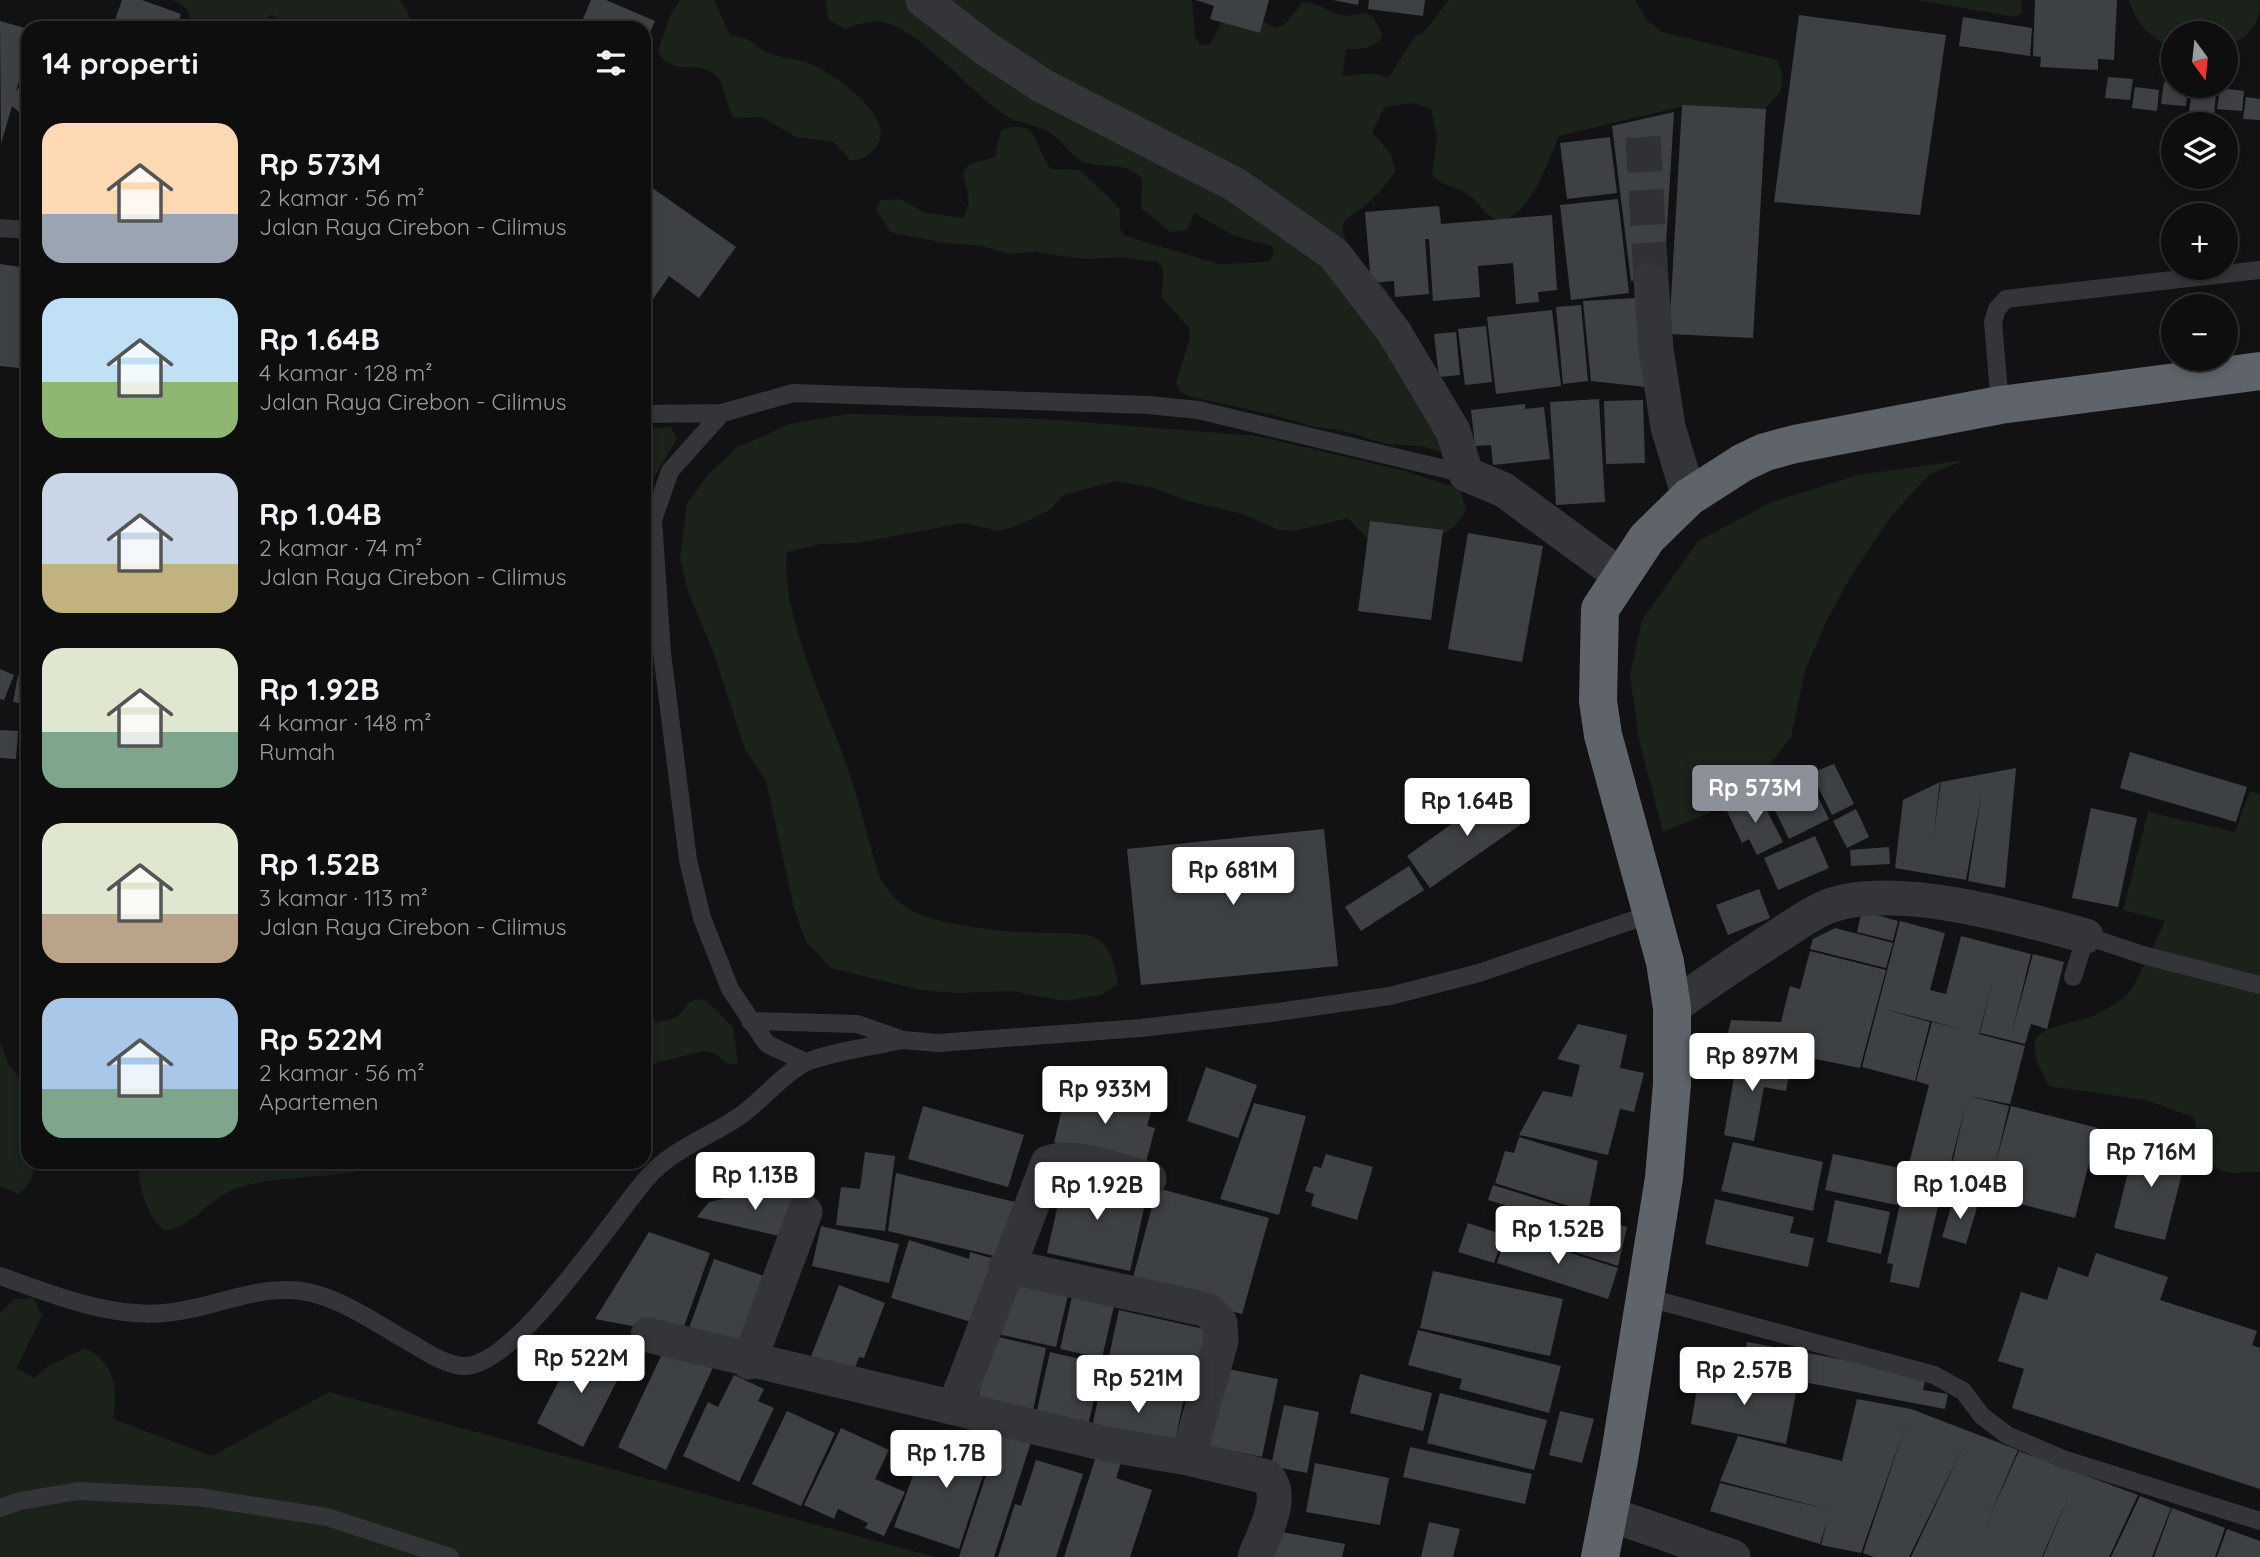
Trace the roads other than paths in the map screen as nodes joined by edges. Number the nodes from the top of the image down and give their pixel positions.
1 (923, 0) edge
2 (0, 228) edge
3 (21, 230) edge
4 (2260, 270) edge
5 (1651, 280) tunnel mouth
6 (2260, 371) edge
7 (2000, 405) junction
8 (722, 412) junction
9 (651, 414) edge
10 (1466, 474) junction
11 (1689, 497) junction
12 (1621, 576) junction
13 (1651, 914) junction
14 (2086, 936) junction
15 (2073, 977) dead end
16 (2260, 985) edge
17 (1672, 1008) junction
18 (750, 1021) junction
19 (903, 1040) junction
20 (805, 1062) junction
21 (1150, 1179) dead end
22 (805, 1212) dead end
23 (1006, 1266) junction
24 (0, 1276) edge
25 (1645, 1297) junction
26 (648, 1335) dead end
27 (749, 1362) junction
28 (955, 1406) junction
29 (1188, 1458) junction
30 (0, 1508) edge
31 (1609, 1514) junction
32 (2260, 1521) edge
33 (450, 1557) edge
34 (1255, 1557) edge
35 (1600, 1557) edge
36 (1733, 1557) edge

1 - 10 street
2 - 3 lane
4 - 7 lane
5 - 11 street
6 - 7 highway
7 - 11 highway
8 - 9 lane
8 - 10 lane
8 - 18 lane
10 - 12 street
11 - 12 highway
12 - 13 highway
13 - 17 highway
13 - 19 lane
14 - 15 lane
14 - 16 lane
14 - 17 street
17 - 25 highway
18 - 19 lane
18 - 20 lane
19 - 20 lane
20 - 24 lane
21 - 23 street
22 - 27 street
23 - 28 street
23 - 29 street
25 - 31 highway
25 - 32 lane
26 - 27 street
27 - 28 street
28 - 29 street
29 - 34 street
30 - 33 lane
31 - 35 highway
31 - 36 street

